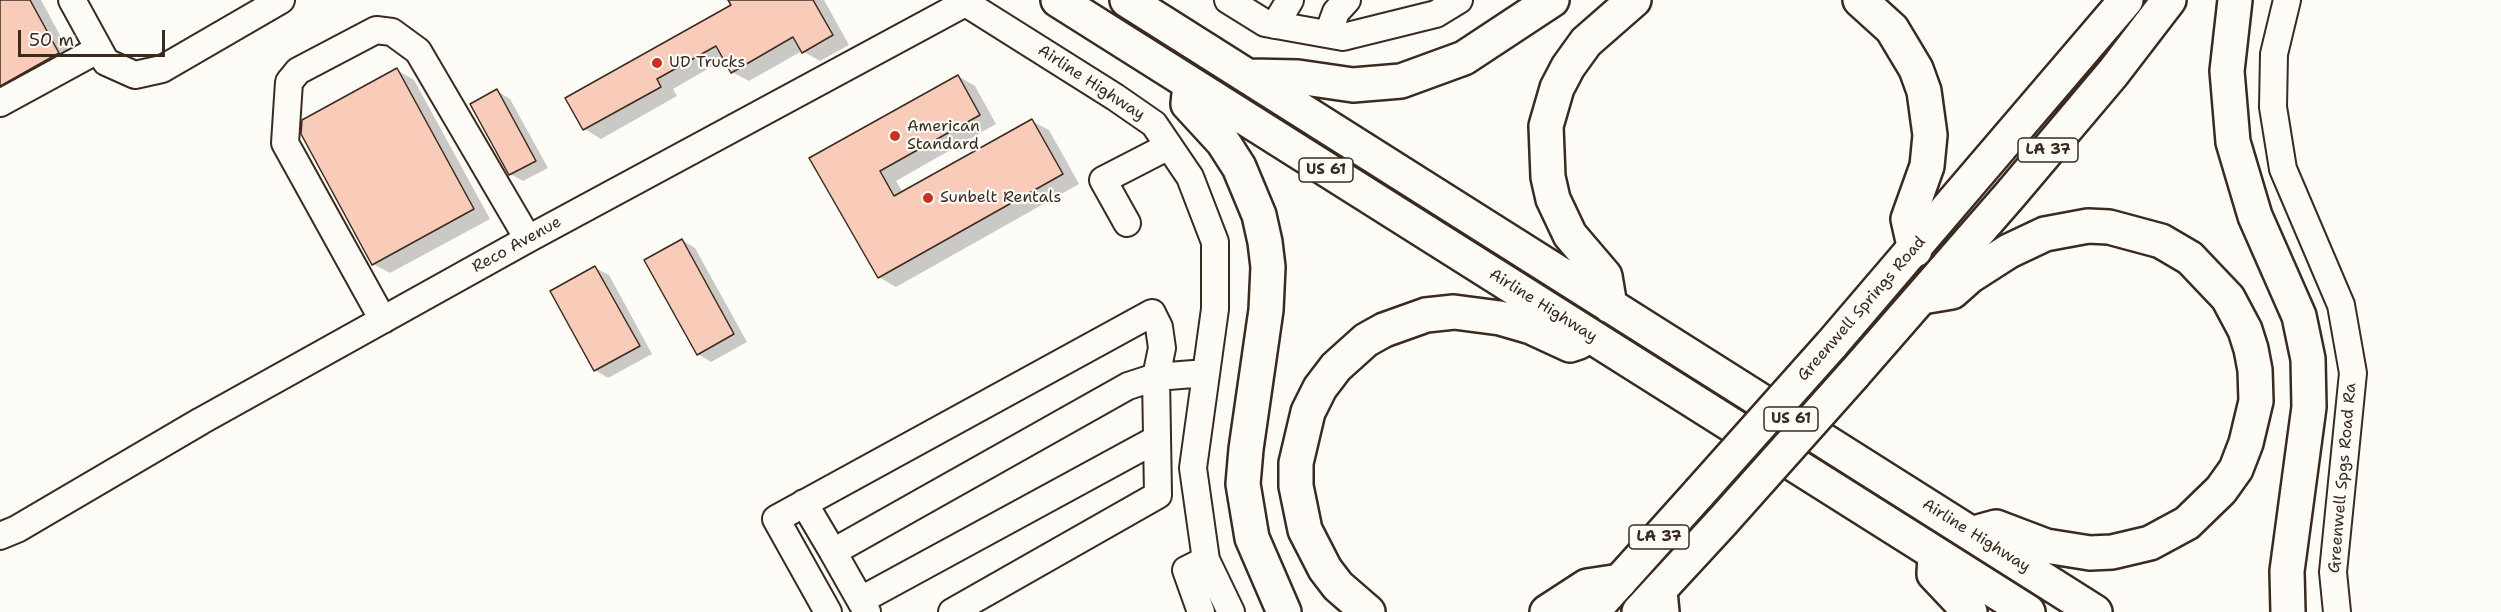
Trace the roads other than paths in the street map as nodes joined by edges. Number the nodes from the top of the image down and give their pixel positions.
1 (72, 0) edge
2 (281, 0) edge
3 (1058, 0) edge
4 (1127, 0) edge
5 (1228, 0) edge
6 (1290, 0) edge
7 (1347, 0) edge
8 (1459, 0) edge
9 (1552, 0) edge
10 (1634, 0) edge
11 (1860, 0) edge
12 (2126, 0) edge
13 (2169, 0) edge
14 (2235, 0) edge
15 (2287, 0) edge
16 (963, 1) edge
17 (1275, 25) junction
18 (1328, 34) junction
19 (99, 49) junction
20 (1249, 76) junction
21 (1190, 84) junction
22 (0, 103) edge
23 (1168, 146) junction
24 (1127, 223) dead end
25 (528, 239) junction
26 (1915, 250) junction
27 (1922, 297) junction
28 (1610, 306) junction
29 (382, 320) junction
30 (1594, 338) junction
31 (1206, 373) junction
32 (1156, 377) junction
33 (1158, 439) junction
34 (804, 503) junction
35 (1972, 533) junction
36 (0, 536) edge
37 (833, 552) junction
38 (1935, 554) junction
39 (1206, 560) junction
40 (1620, 581) junction
41 (1654, 605) edge
42 (864, 606) edge
43 (828, 612) edge
44 (952, 612) edge
45 (1201, 612) edge
46 (1231, 612) edge
47 (1284, 612) edge
48 (1368, 612) edge
49 (1547, 612) edge
50 (1592, 612) edge
51 (1970, 612) edge
52 (2028, 612) edge
53 (2095, 612) edge
54 (2288, 612) edge
55 (2337, 612) edge

1 - 19 street
2 - 19 street
3 - 21 main road, Airline Highway / US 61
4 - 20 main road, Airline Highway / US 61
5 - 17 street
6 - 17 street
7 - 18 street
8 - 18 street
9 - 20 main road
10 - 28 main road
11 - 26 main road
12 - 26 main road, Greenwell Springs Road / LA 37
13 - 27 main road, LA 37
14 - 54 main road
15 - 55 street, Greenwell Spgs Road Ra
16 - 23 street, Airline Highway
16 - 25 street, Reco Avenue
17 - 18 street
19 - 22 street
20 - 28 main road, Airline Highway / US 61
21 - 30 main road, Airline Highway / US 61
21 - 47 main road
23 - 24 street
23 - 31 street, Airline Highway
25 - 29 street, Reco Avenue
25 - 29 street
26 - 40 main road, Greenwell Springs Road / LA 37, bridge
27 - 35 main road
27 - 41 main road, LA 37, bridge
28 - 35 main road, Airline Highway / US 61
29 - 36 street, Reco Avenue
30 - 38 main road, Airline Highway / US 61
30 - 48 main road
31 - 32 street
31 - 39 street, Airline Highway
32 - 33 street
32 - 34 street
32 - 37 street
33 - 42 street
33 - 44 street
34 - 37 street
34 - 43 street
35 - 53 main road, Airline Highway / US 61
37 - 42 street
38 - 51 main road
38 - 52 main road, Airline Highway / US 61
39 - 45 street
39 - 46 street, Airline Highway
40 - 49 main road
40 - 50 main road, Greenwell Springs Road / LA 37

